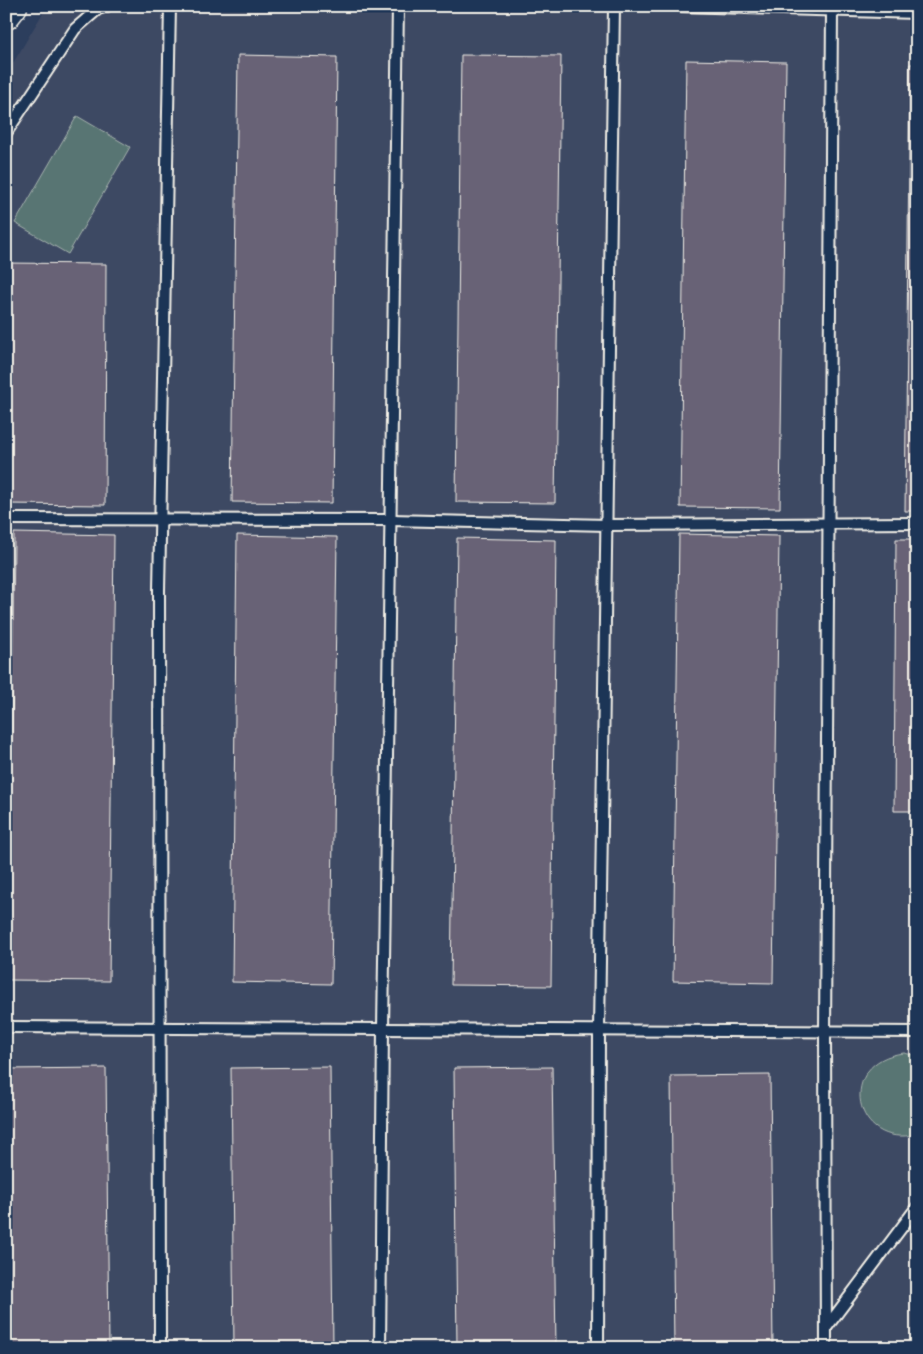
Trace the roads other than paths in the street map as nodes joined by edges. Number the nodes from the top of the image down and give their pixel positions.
1 (13, 6) edge
2 (107, 6) edge
3 (170, 6) edge
4 (398, 6) edge
5 (614, 6) edge
6 (681, 6) edge
7 (832, 10) junction
8 (917, 13) edge
9 (6, 15) edge
10 (6, 132) edge
11 (6, 519) edge
12 (160, 520) junction
13 (391, 520) junction
14 (828, 523) junction
15 (917, 523) edge
16 (607, 525) junction
17 (6, 1027) edge
18 (160, 1028) junction
19 (383, 1029) junction
20 (599, 1030) junction
21 (825, 1032) junction
22 (917, 1032) edge
23 (917, 1207) edge
24 (826, 1328) junction
25 (160, 1348) edge
26 (380, 1348) edge
27 (598, 1348) edge
28 (826, 1348) edge

1 - 9 street
2 - 10 lane
3 - 12 lane
4 - 13 lane
5 - 16 lane
6 - 7 lane
7 - 8 lane
7 - 14 lane
11 - 12 lane
12 - 13 lane
12 - 18 lane
13 - 16 lane
13 - 19 lane
14 - 15 lane
14 - 16 lane
14 - 21 lane
16 - 20 lane
17 - 18 lane
18 - 19 lane
18 - 25 lane
19 - 20 lane
19 - 26 lane
20 - 21 lane
20 - 27 lane
21 - 22 lane
21 - 24 lane
23 - 24 lane
24 - 28 lane

